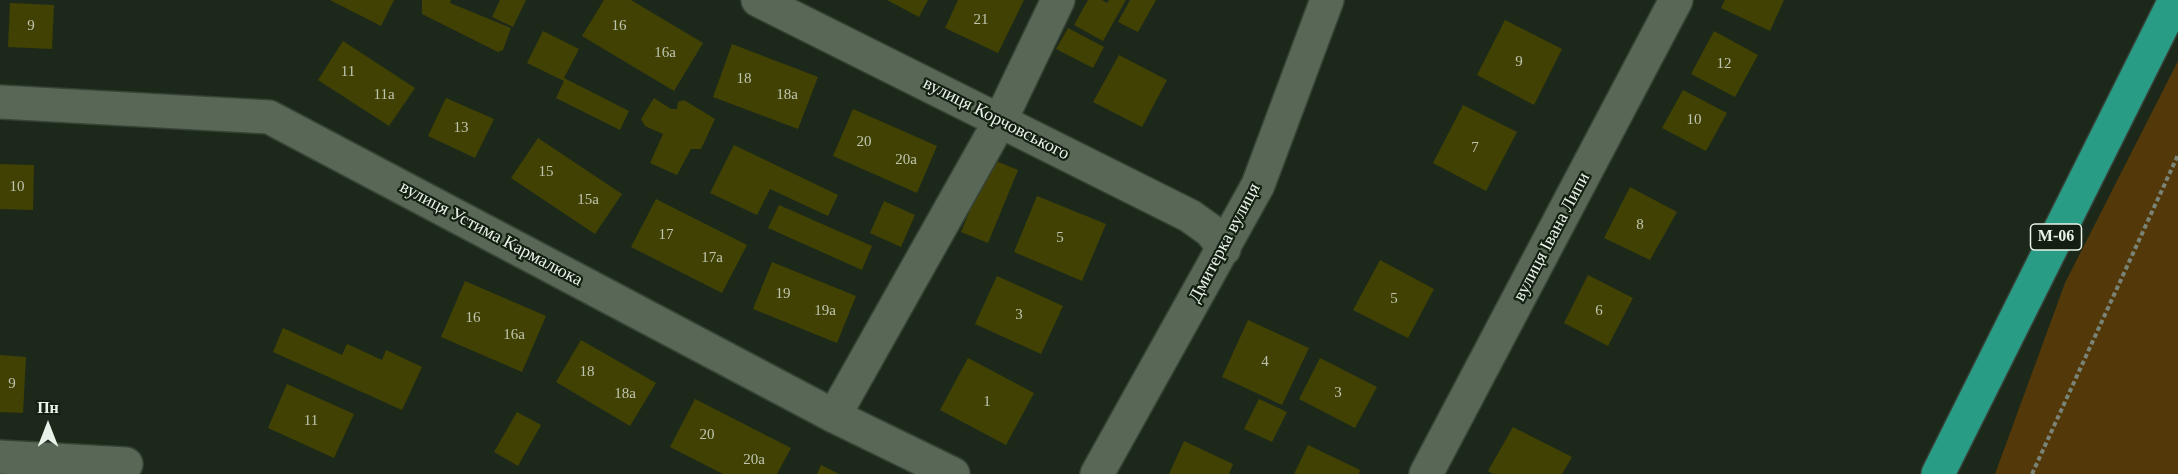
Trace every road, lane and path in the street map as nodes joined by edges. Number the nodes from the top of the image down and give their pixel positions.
1 (759, 0) edge
2 (1058, 0) edge
3 (1327, 0) edge
4 (1676, 0) edge
5 (2175, 0) edge
6 (0, 102) edge
7 (1000, 121) junction
8 (2178, 155) edge
9 (1224, 249) junction
10 (834, 416) junction
11 (0, 458) edge
12 (126, 464) dead end
13 (952, 474) edge
14 (1097, 474) edge
15 (1426, 474) edge
16 (1938, 474) edge
17 (2032, 474) edge

1 - 7 street, вулиця Корчовського
2 - 7 street
3 - 9 street, Дмитерка вулиця
4 - 15 street, вулиця Івана Липи
5 - 16 highway, М-06
6 - 10 street, вулиця Устима Кармалюка
7 - 9 street, вулиця Корчовського
7 - 10 street
8 - 17 path
9 - 14 street, Дмитерка вулиця
10 - 13 street, вулиця Устима Кармалюка
11 - 12 street

